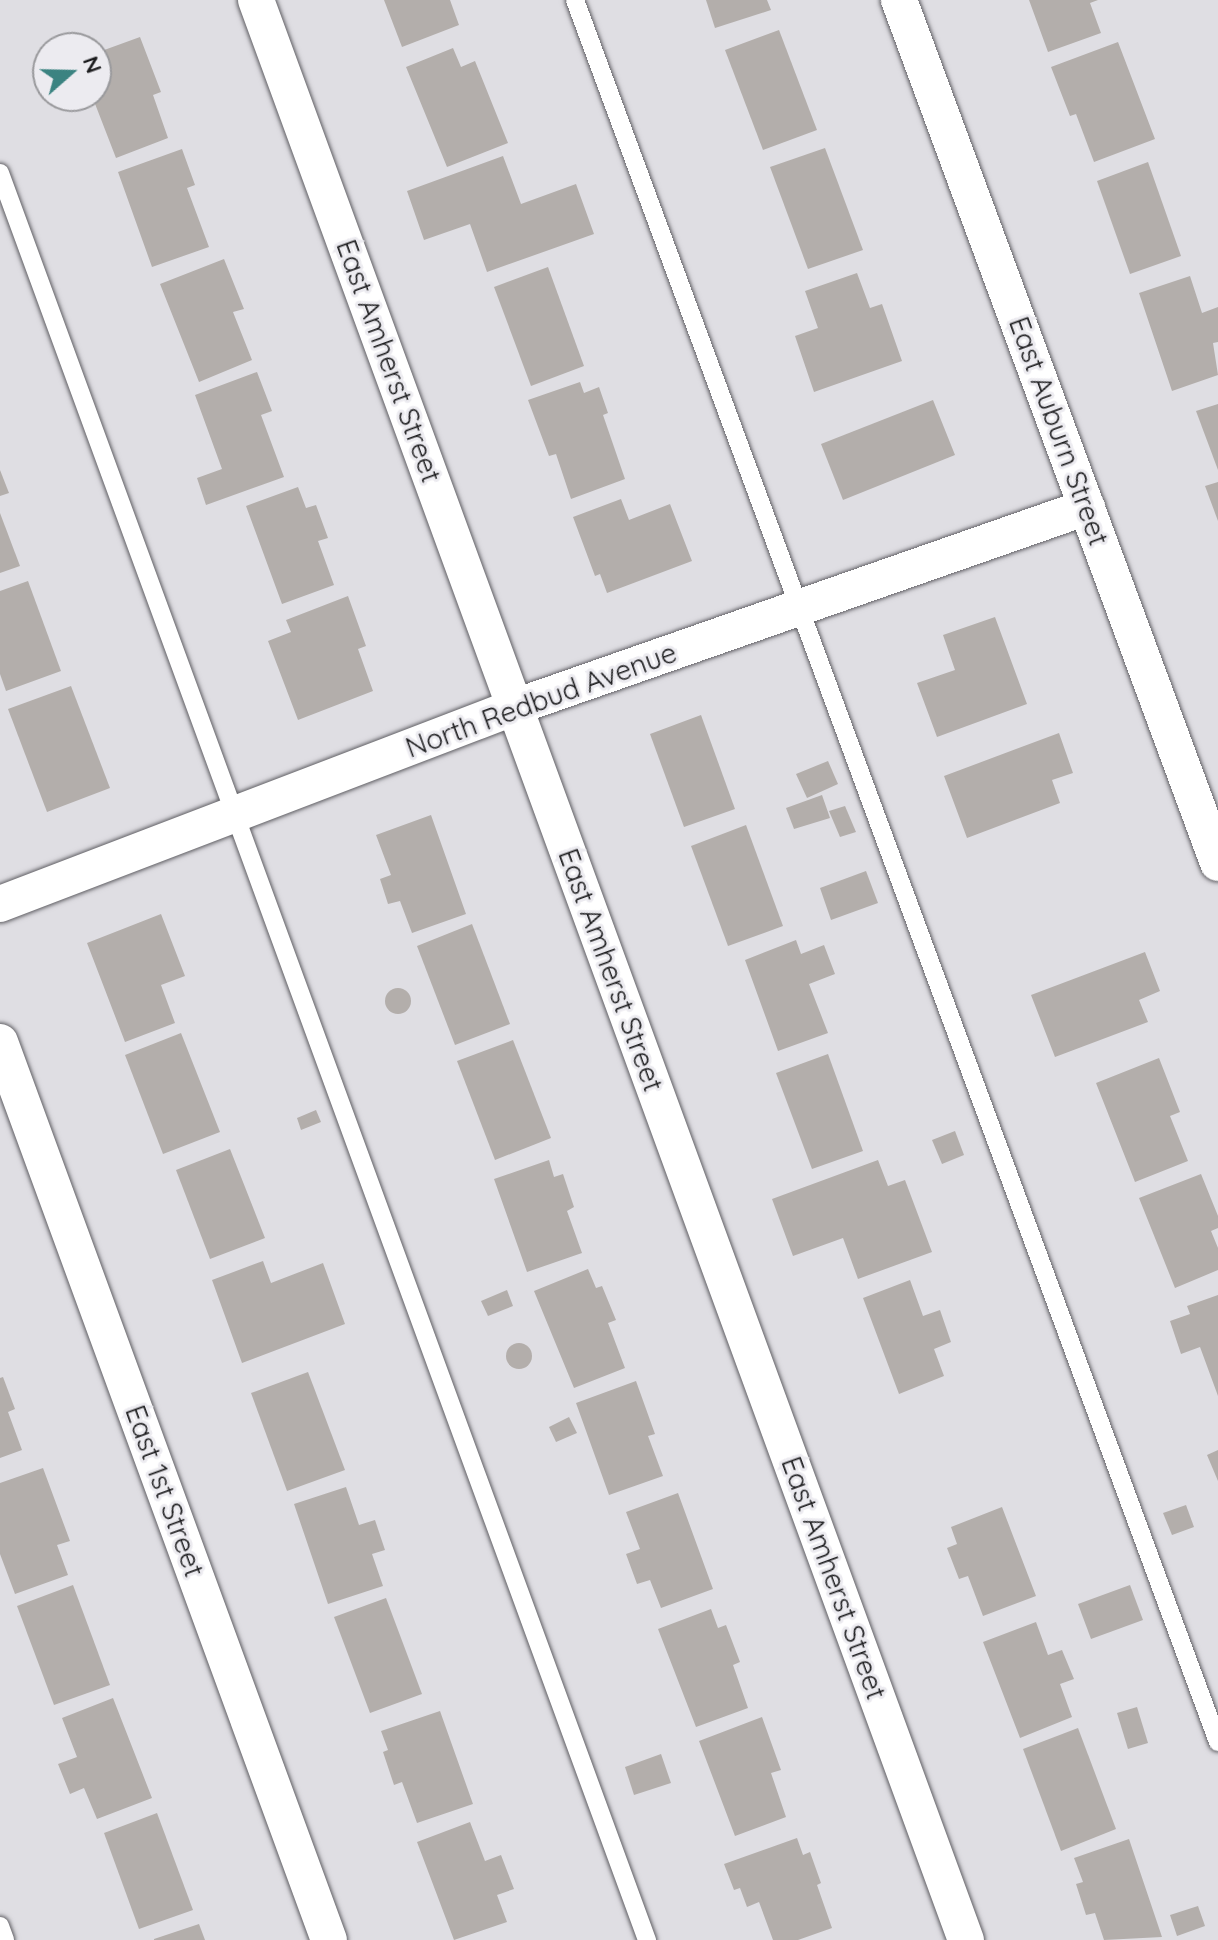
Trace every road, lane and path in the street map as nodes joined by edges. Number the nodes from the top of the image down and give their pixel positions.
1 (256, 0) edge
2 (575, 0) edge
3 (899, 0) edge
4 (0, 173) edge
5 (1087, 507) junction
6 (799, 607) junction
7 (515, 707) junction
8 (235, 814) junction
9 (1218, 863) edge
10 (0, 904) edge
11 (0, 1042) edge
12 (1218, 1742) edge
13 (0, 1926) edge
14 (5, 1940) edge
15 (329, 1940) edge
16 (647, 1940) edge
17 (966, 1940) edge

1 - 7 street, East Amherst Street
2 - 6 lane
3 - 5 street, East Auburn Street
4 - 8 lane
5 - 6 street, North Redbud Avenue
5 - 9 street, East Auburn Street
6 - 7 street, North Redbud Avenue
6 - 12 lane
7 - 8 street, North Redbud Avenue
7 - 17 street, East Amherst Street
8 - 10 street, North Redbud Avenue
8 - 16 lane
11 - 15 street, East 1st Street
13 - 14 lane

